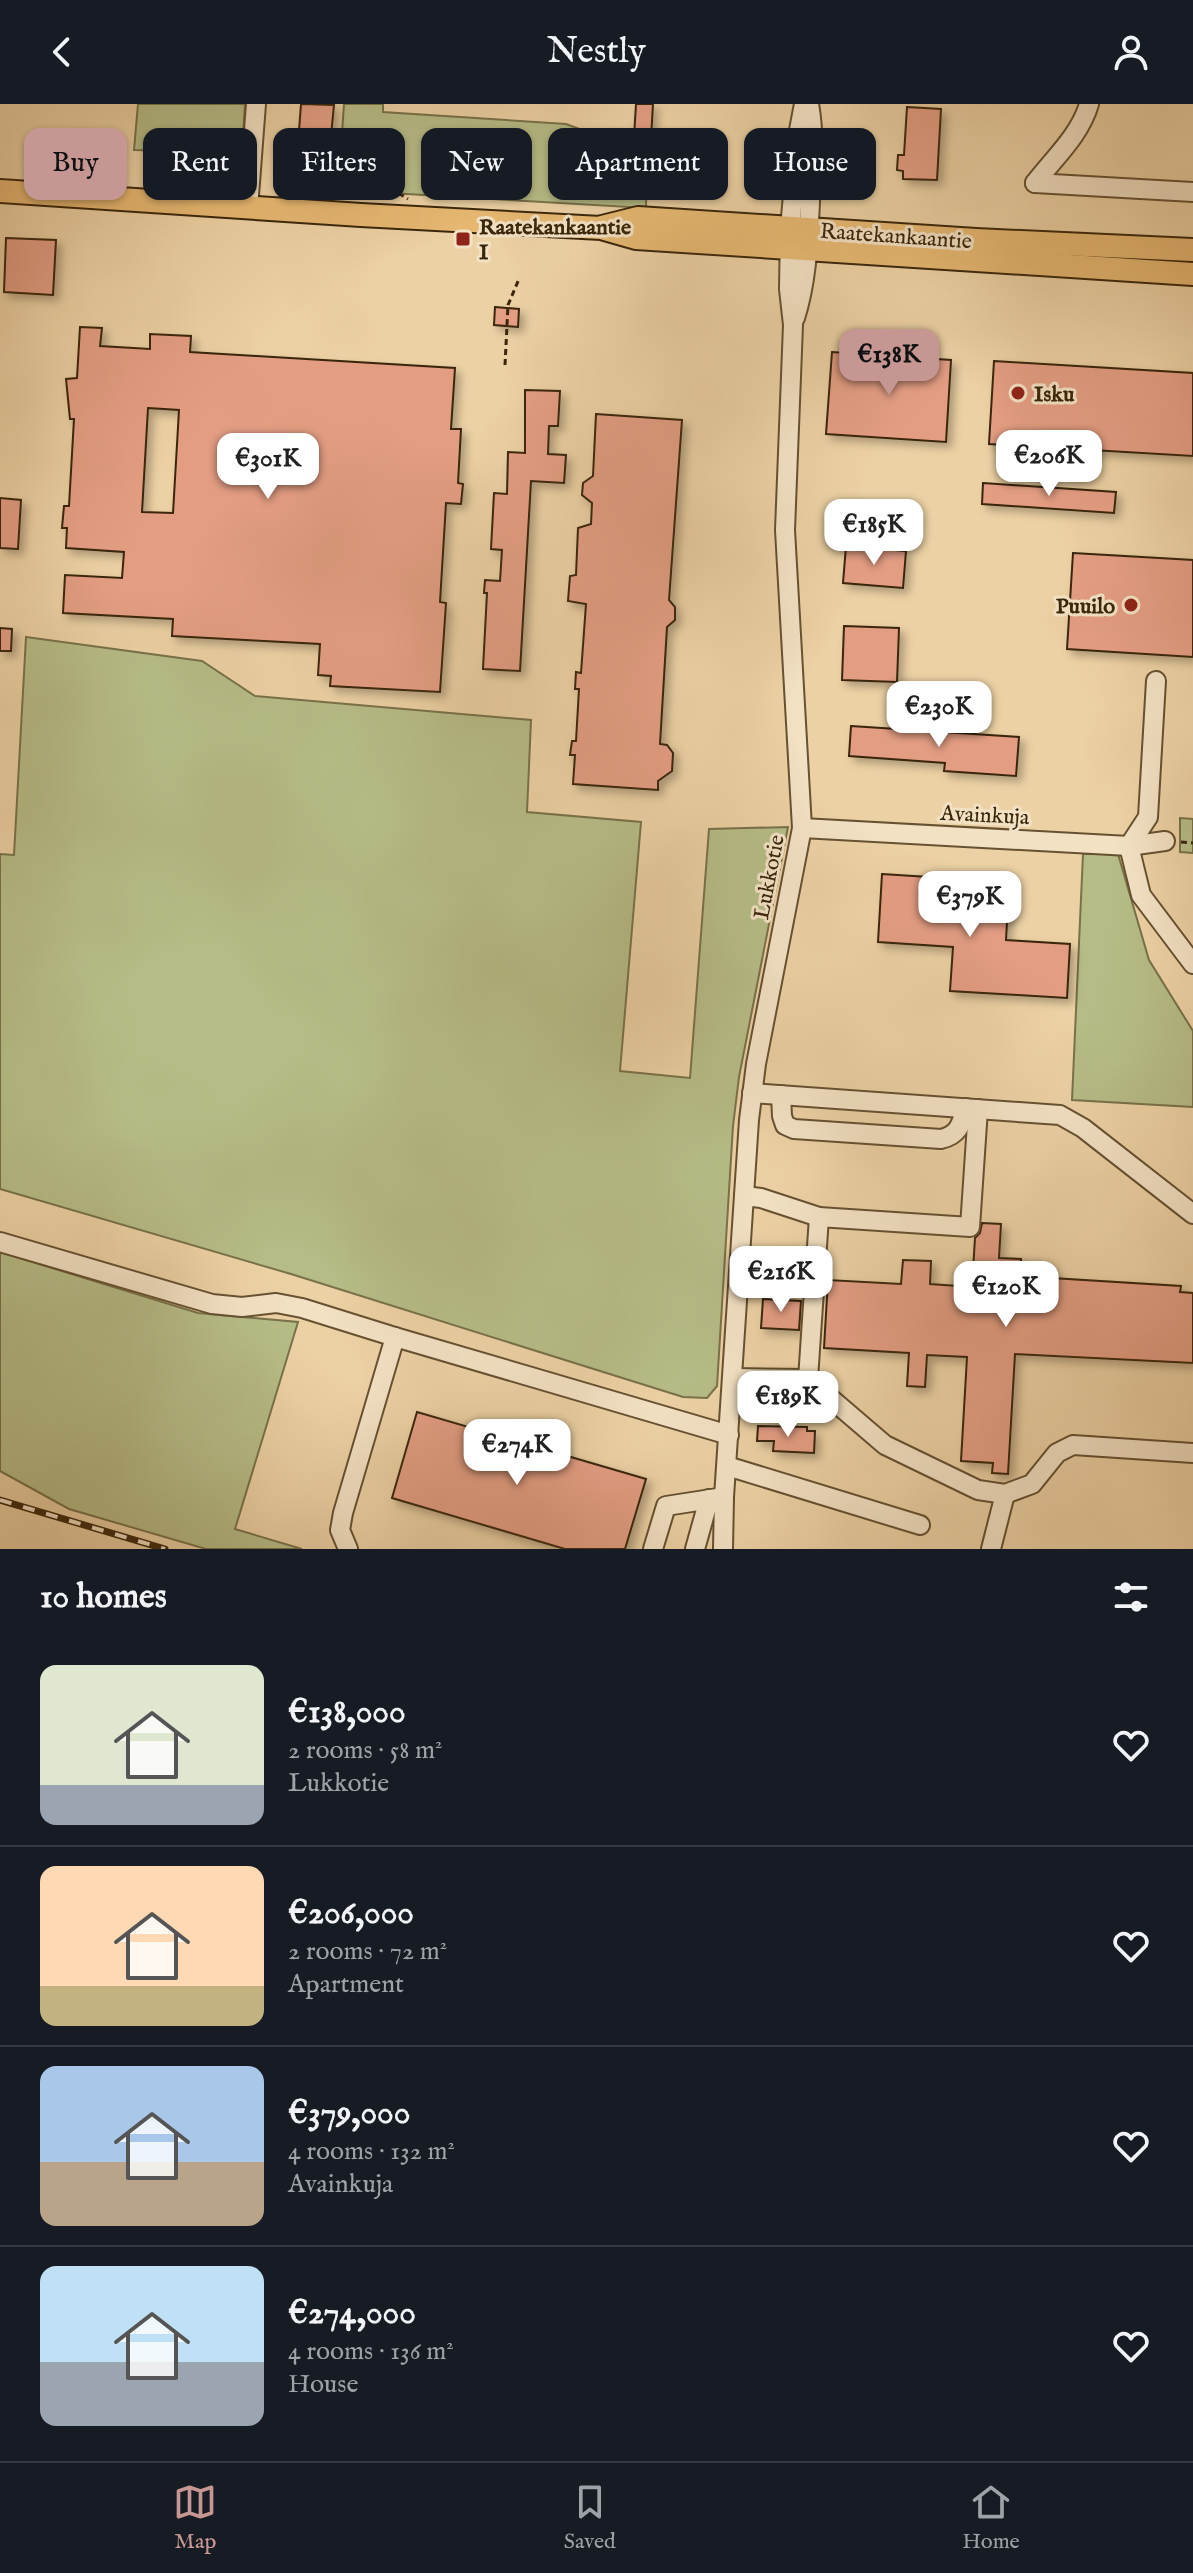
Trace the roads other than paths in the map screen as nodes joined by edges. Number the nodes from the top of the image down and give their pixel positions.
1 (256, 104) edge
2 (807, 104) edge
3 (1089, 104) edge
4 (0, 191) edge
5 (1193, 192) edge
6 (248, 208) junction
7 (799, 238) junction
8 (1193, 250) edge
9 (1193, 274) edge
10 (1156, 681) dead end
11 (802, 828) junction
12 (1165, 841) dead end
13 (1129, 846) junction
14 (1193, 964) edge
15 (752, 1093) junction
16 (781, 1095) junction
17 (972, 1108) junction
18 (744, 1196) junction
19 (1193, 1214) edge
20 (819, 1217) junction
21 (0, 1242) edge
22 (395, 1337) junction
23 (733, 1378) junction
24 (808, 1379) junction
25 (729, 1435) junction
26 (1193, 1453) edge
27 (727, 1466) junction
28 (1005, 1494) junction
29 (716, 1498) junction
30 (920, 1525) dead end
31 (348, 1549) edge
32 (653, 1549) edge
33 (695, 1549) edge
34 (723, 1549) edge
35 (991, 1549) edge

1 - 6 street
2 - 7 street, Lukkotie
3 - 5 street
4 - 6 main road, Raatekankaantie
6 - 7 main road, Raatekankaantie
7 - 8 main road, Raatekankaantie
7 - 9 main road, Raatekankaantie
7 - 11 street, Lukkotie
10 - 13 street
11 - 13 street, Avainkuja
11 - 15 street, Lukkotie
12 - 13 street, Avainkuja
13 - 14 street
15 - 16 street
15 - 18 street, Lukkotie
16 - 17 street
16 - 17 street
17 - 19 street
17 - 20 street
18 - 20 street
18 - 23 street, Lukkotie
20 - 24 street
21 - 22 street
22 - 25 street
22 - 31 street
23 - 24 street
23 - 25 street, Lukkotie
24 - 28 street
25 - 27 street, Lukkotie
26 - 28 street
27 - 29 street, Lukkotie
27 - 30 street
28 - 35 street
29 - 32 street
29 - 33 street
29 - 34 street

